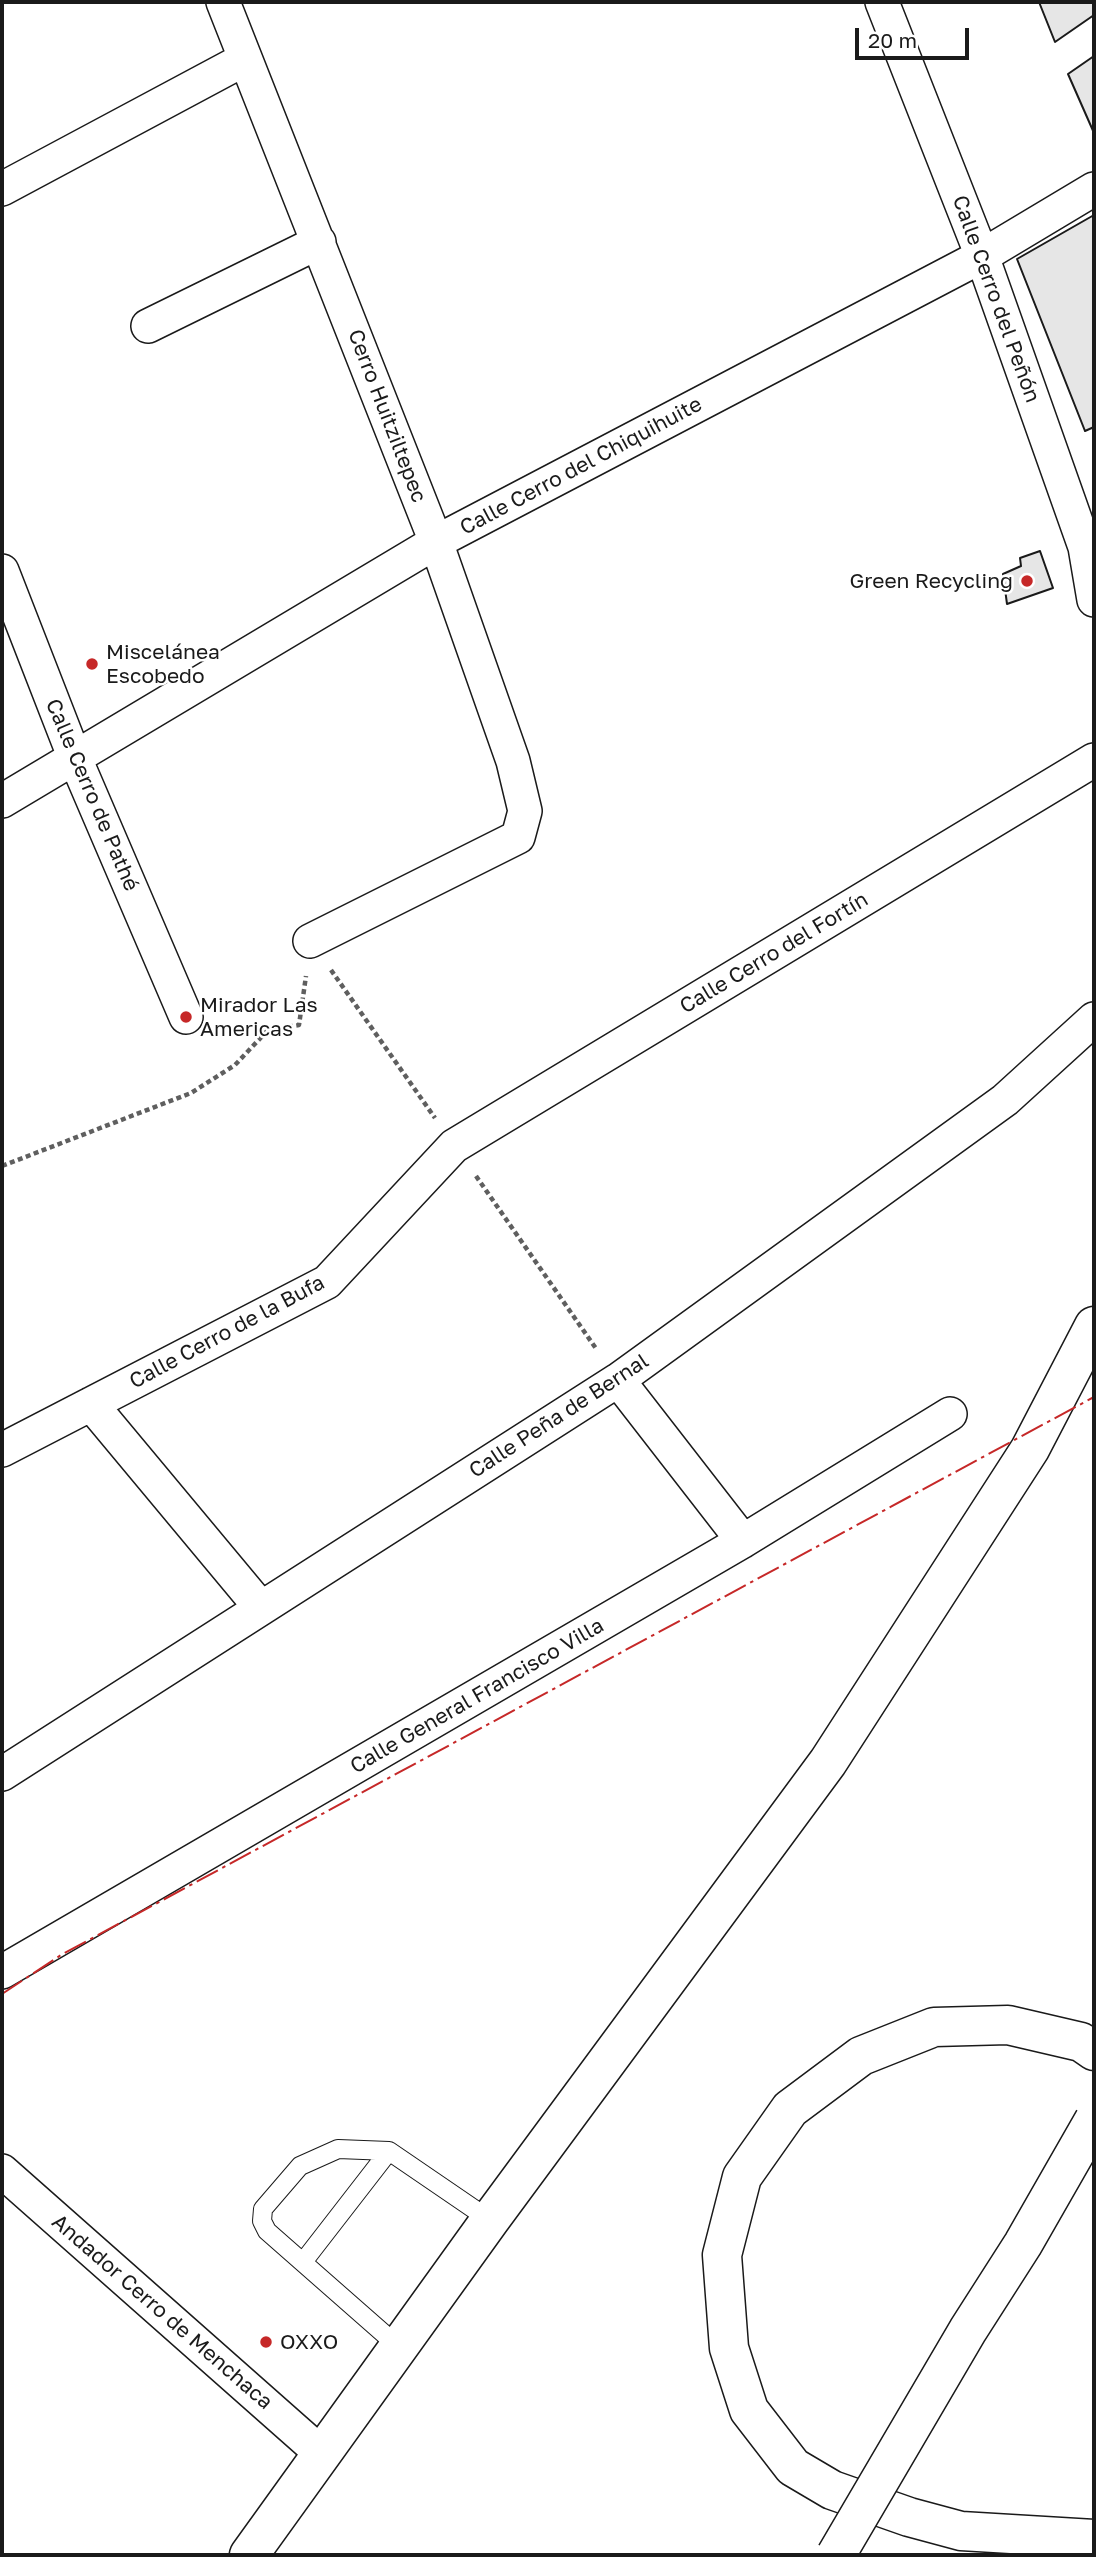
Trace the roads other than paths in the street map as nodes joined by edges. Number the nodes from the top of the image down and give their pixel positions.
1 (223, 2) edge
2 (882, 2) edge
3 (244, 59) junction
4 (2, 189) edge
5 (1094, 189) edge
6 (319, 242) junction
7 (982, 256) junction
8 (148, 326) dead end
9 (436, 542) junction
10 (2, 571) edge
11 (1094, 600) edge
12 (13, 632) edge
13 (74, 756) junction
14 (1094, 760) edge
15 (2, 801) edge
16 (310, 941) road end
17 (186, 1017) dead end
18 (1093, 1021) edge
19 (454, 1146) joint
20 (1094, 1326) edge
21 (618, 1380) junction
22 (91, 1404) junction
23 (950, 1413) dead end
24 (2, 1450) edge
25 (743, 1541) junction
26 (261, 1608) junction
27 (2, 1774) edge
28 (2, 1972) edge
29 (1094, 2051) edge
30 (1094, 2120) edge
31 (389, 2151) junction
32 (2, 2171) edge
33 (490, 2220) junction
34 (303, 2262) junction
35 (399, 2347) junction
36 (322, 2454) junction
37 (1094, 2539) edge
38 (249, 2555) edge
39 (836, 2555) edge

1 - 3 street, Cerro Huitziltepec
2 - 7 street, Calle Cerro del Peñón
3 - 4 street
3 - 6 street, Cerro Huitziltepec
5 - 7 street, Calle Cerro del Chiquihuite
6 - 8 street
6 - 9 street, Cerro Huitziltepec
7 - 9 street, Calle Cerro del Chiquihuite
7 - 11 street, Calle Cerro del Peñón
9 - 13 street, Calle Cerro del Chiquihuite
9 - 16 street, Cerro Huitziltepec
10 - 12 street, Calle Cerro de Pathé
12 - 13 street, Calle Cerro de Pathé
13 - 15 street, Calle Cerro del Chiquihuite
13 - 17 street, Calle Cerro de Pathé
14 - 19 street, Calle Cerro del Fortín
18 - 21 street, Calle Peña de Bernal
19 - 22 street, Calle Cerro de la Bufa
20 - 33 main road
21 - 25 street
21 - 26 street, Calle Peña de Bernal
22 - 24 street, Calle Cerro de la Bufa
22 - 26 street
23 - 25 street, Calle General Francisco Villa
25 - 28 street, Calle General Francisco Villa
26 - 27 street, Calle Peña de Bernal
29 - 37 main road
30 - 39 main road, bridge
31 - 33 lane
31 - 34 lane
31 - 34 lane
32 - 36 street, Andador Cerro de Menchaca
33 - 35 main road
34 - 35 lane
35 - 36 main road
36 - 38 main road

